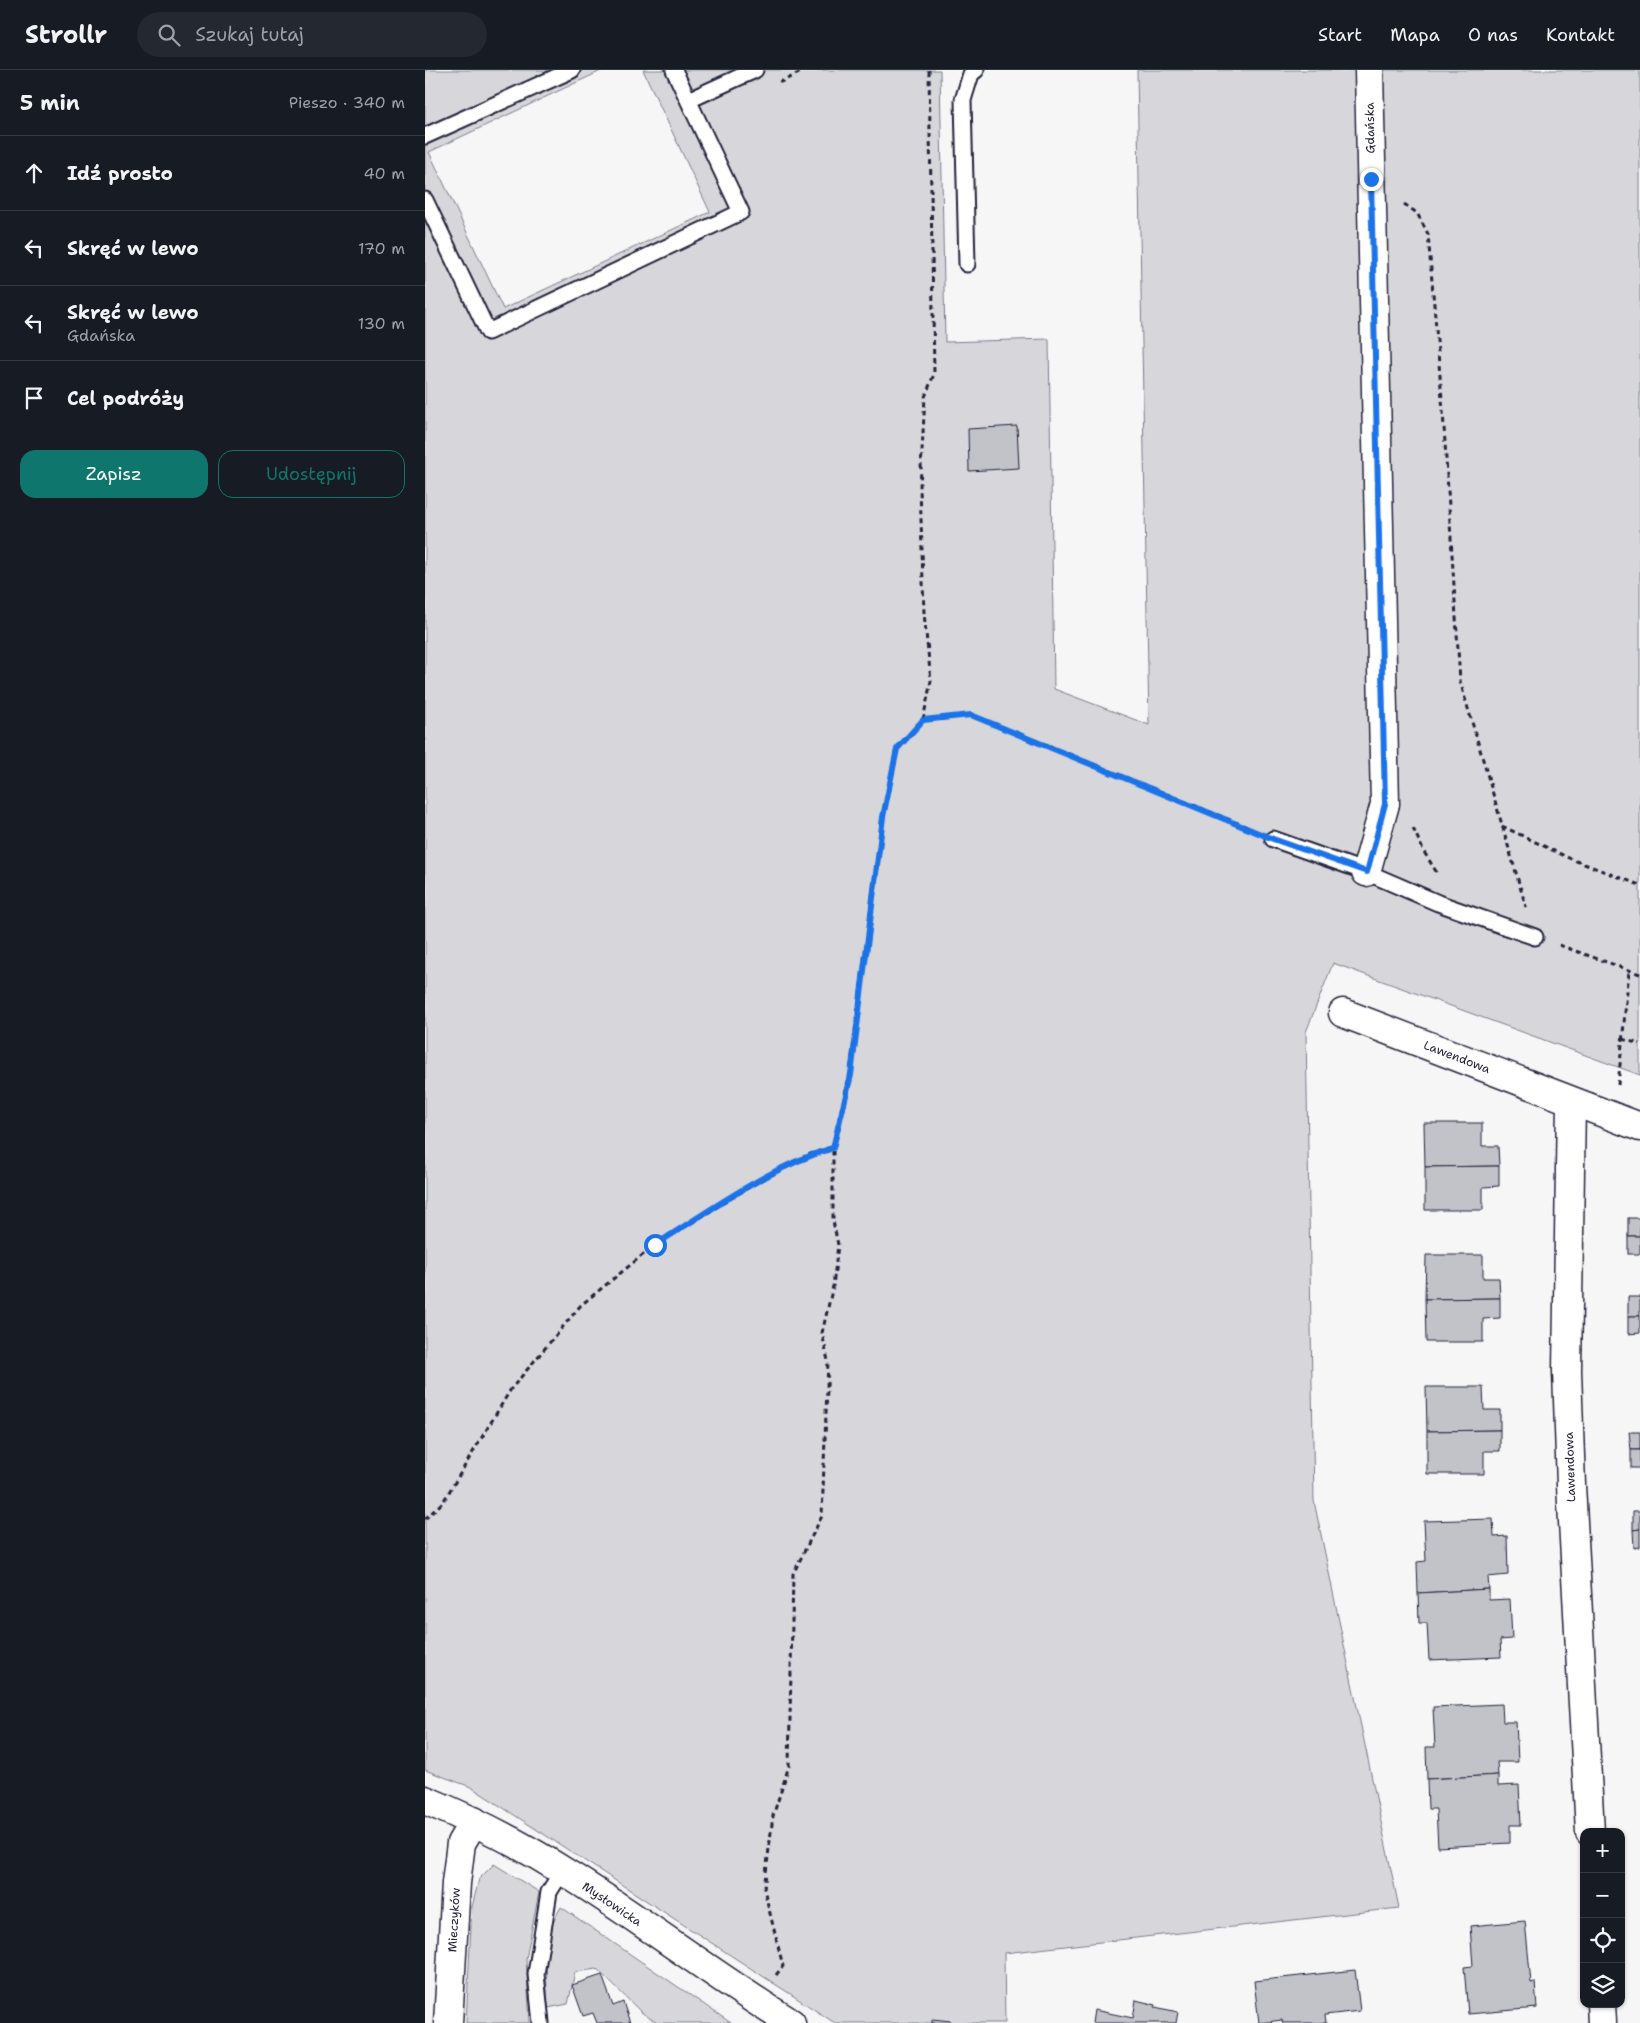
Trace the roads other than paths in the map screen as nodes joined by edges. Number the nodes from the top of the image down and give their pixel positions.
1 (572, 70) edge
2 (674, 70) edge
3 (755, 70) edge
4 (976, 70) edge
5 (1369, 70) edge
6 (689, 100) junction
7 (425, 136) edge
8 (425, 200) edge
9 (967, 264) dead end
10 (1273, 839) road end
11 (1367, 872) junction
12 (1535, 936) road end
13 (1343, 1013) dead end
14 (1571, 1102) junction
15 (1628, 1122) edge
16 (425, 1800) edge
17 (474, 1821) junction
18 (1589, 1828) edge
19 (563, 1870) junction
20 (1601, 2008) edge
21 (448, 2023) edge
22 (541, 2023) edge
23 (791, 2023) edge
24 (1602, 2023) edge

1 - 7 lane
2 - 6 lane
3 - 6 lane
4 - 9 lane
5 - 11 street, Gdańska
6 - 8 lane
10 - 11 lane
11 - 12 lane
13 - 14 street, Lawendowa
14 - 15 street, Lawendowa
14 - 18 street, Lawendowa
16 - 17 street, Mysłowicka
17 - 19 street, Mysłowicka
17 - 21 street, Mieczyków
19 - 22 lane
19 - 23 street, Mysłowicka
20 - 24 street

